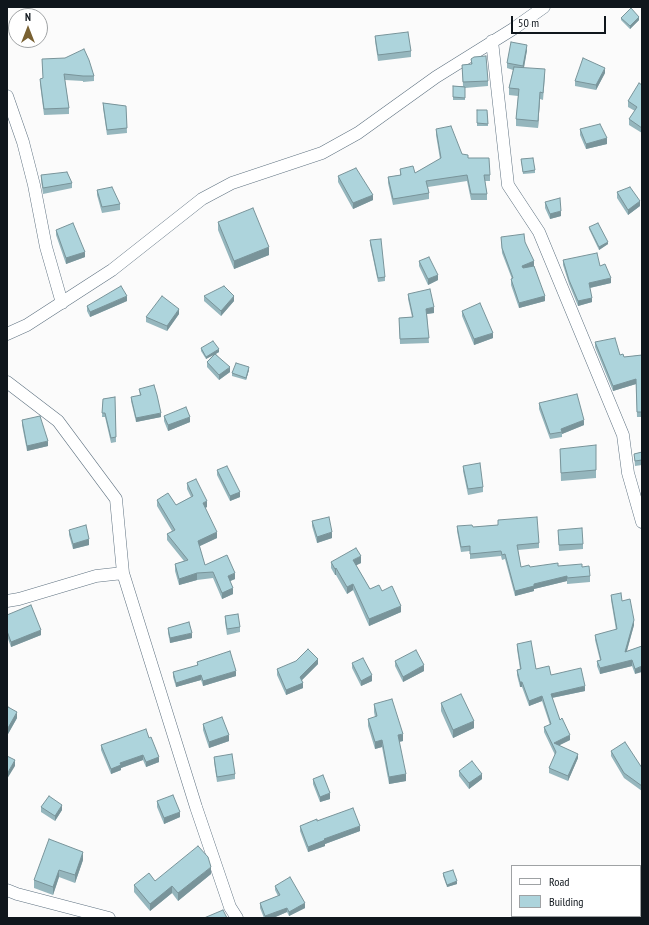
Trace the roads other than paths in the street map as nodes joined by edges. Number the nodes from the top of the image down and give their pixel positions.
1 (544, 7) edge
2 (492, 41) junction
3 (7, 96) edge
4 (62, 303) junction
5 (7, 334) edge
6 (7, 382) edge
7 (642, 522) edge
8 (123, 573) junction
9 (7, 601) edge
10 (7, 890) edge
11 (109, 918) edge
12 (237, 918) edge

1 - 2 street
2 - 4 street
2 - 7 street
3 - 4 street
4 - 5 street
6 - 8 street
8 - 9 street
8 - 12 street
10 - 11 street

